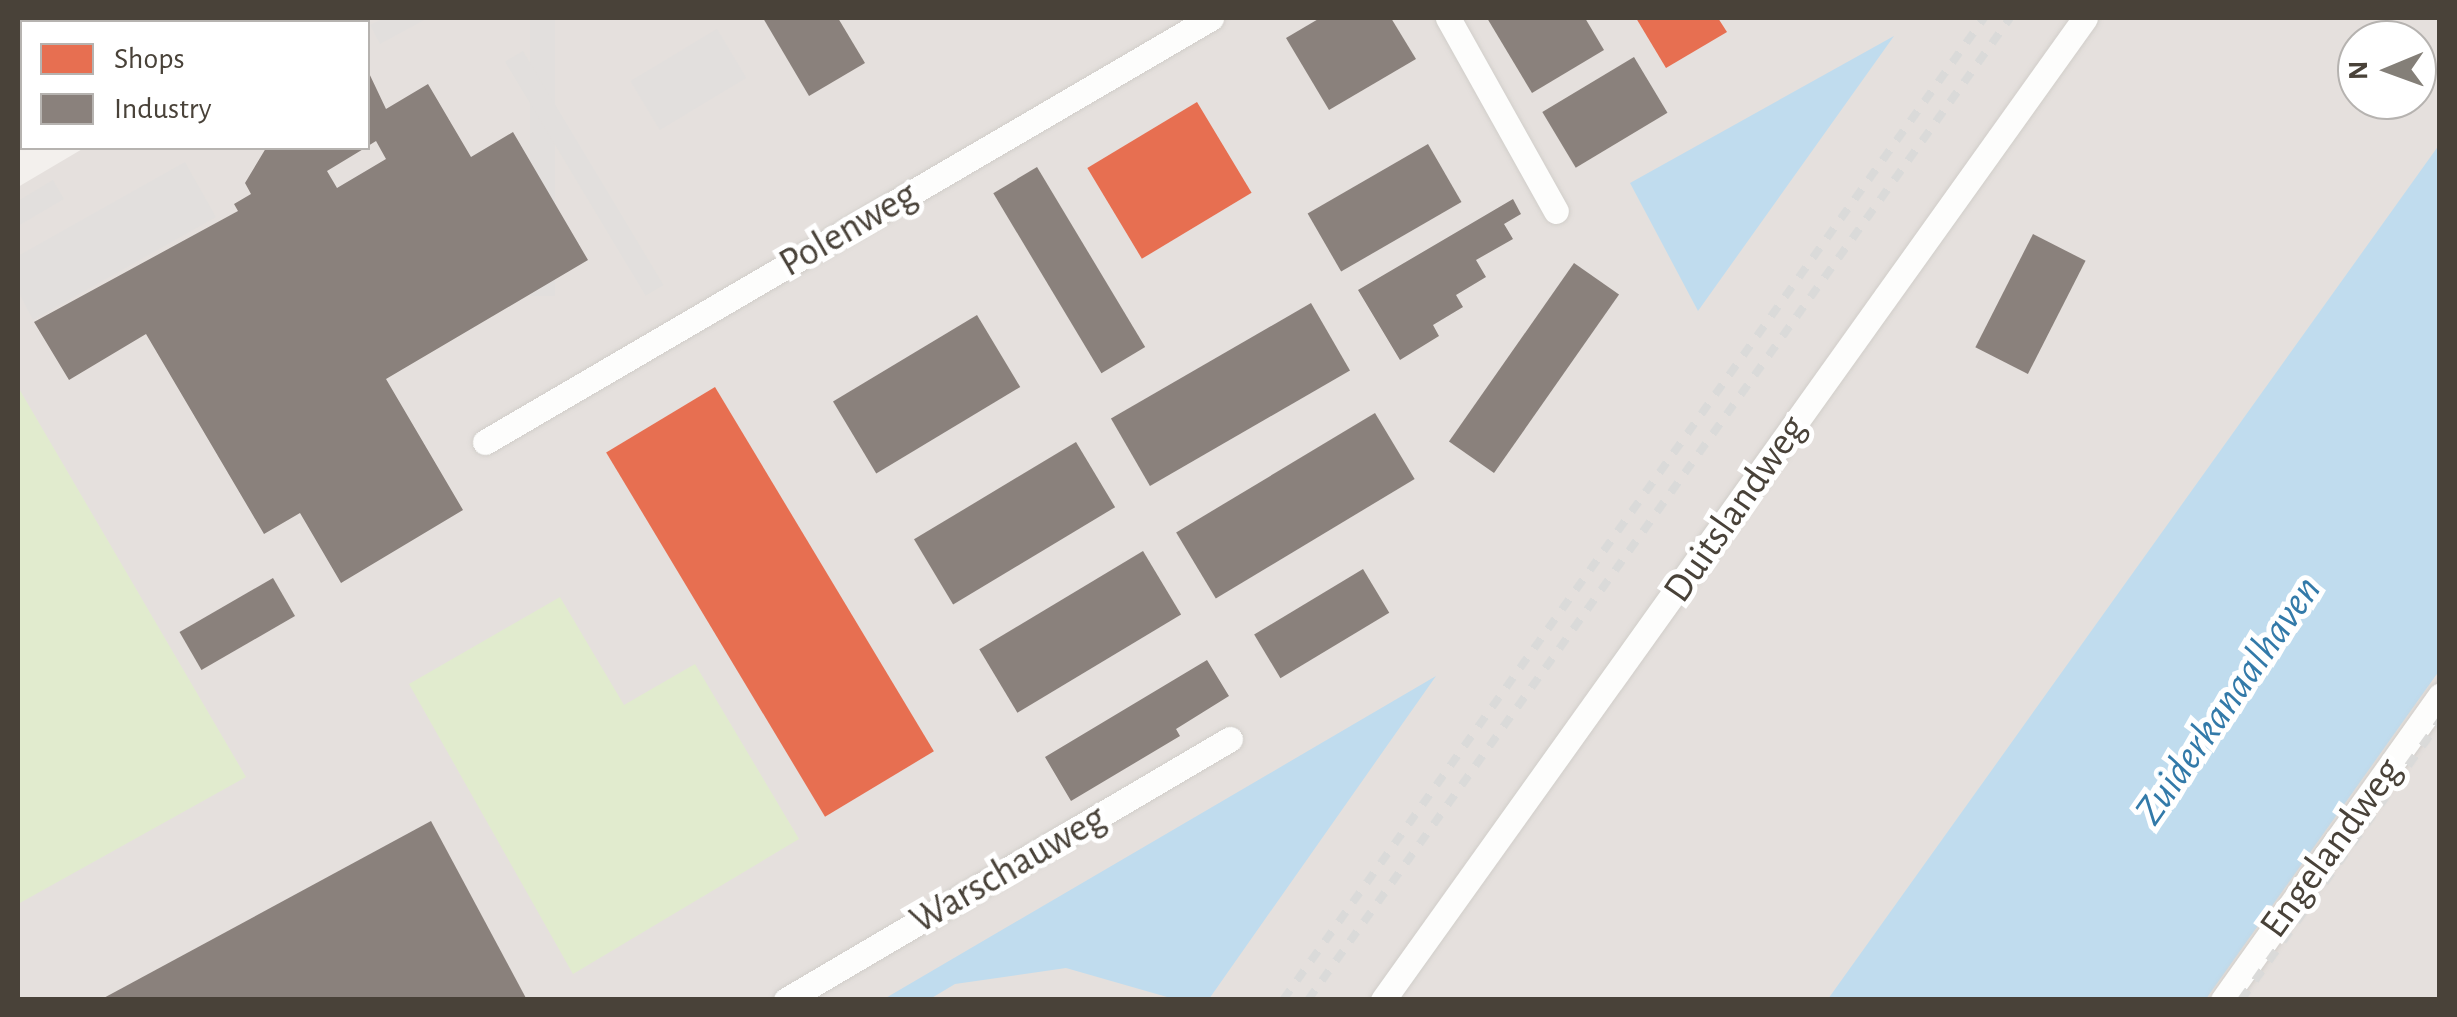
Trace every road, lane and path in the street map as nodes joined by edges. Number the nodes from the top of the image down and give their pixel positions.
1 (1211, 18) edge
2 (1448, 18) edge
3 (2085, 18) edge
4 (1556, 211) dead end
5 (485, 442) dead end
6 (2440, 696) edge
7 (1230, 739) dead end
8 (786, 1000) edge
9 (1383, 1000) edge
10 (2222, 1000) edge

1 - 5 street, Polenweg
2 - 4 street
3 - 9 street, Duitslandweg
6 - 10 street, Engelandweg
7 - 8 street, Warschauweg

